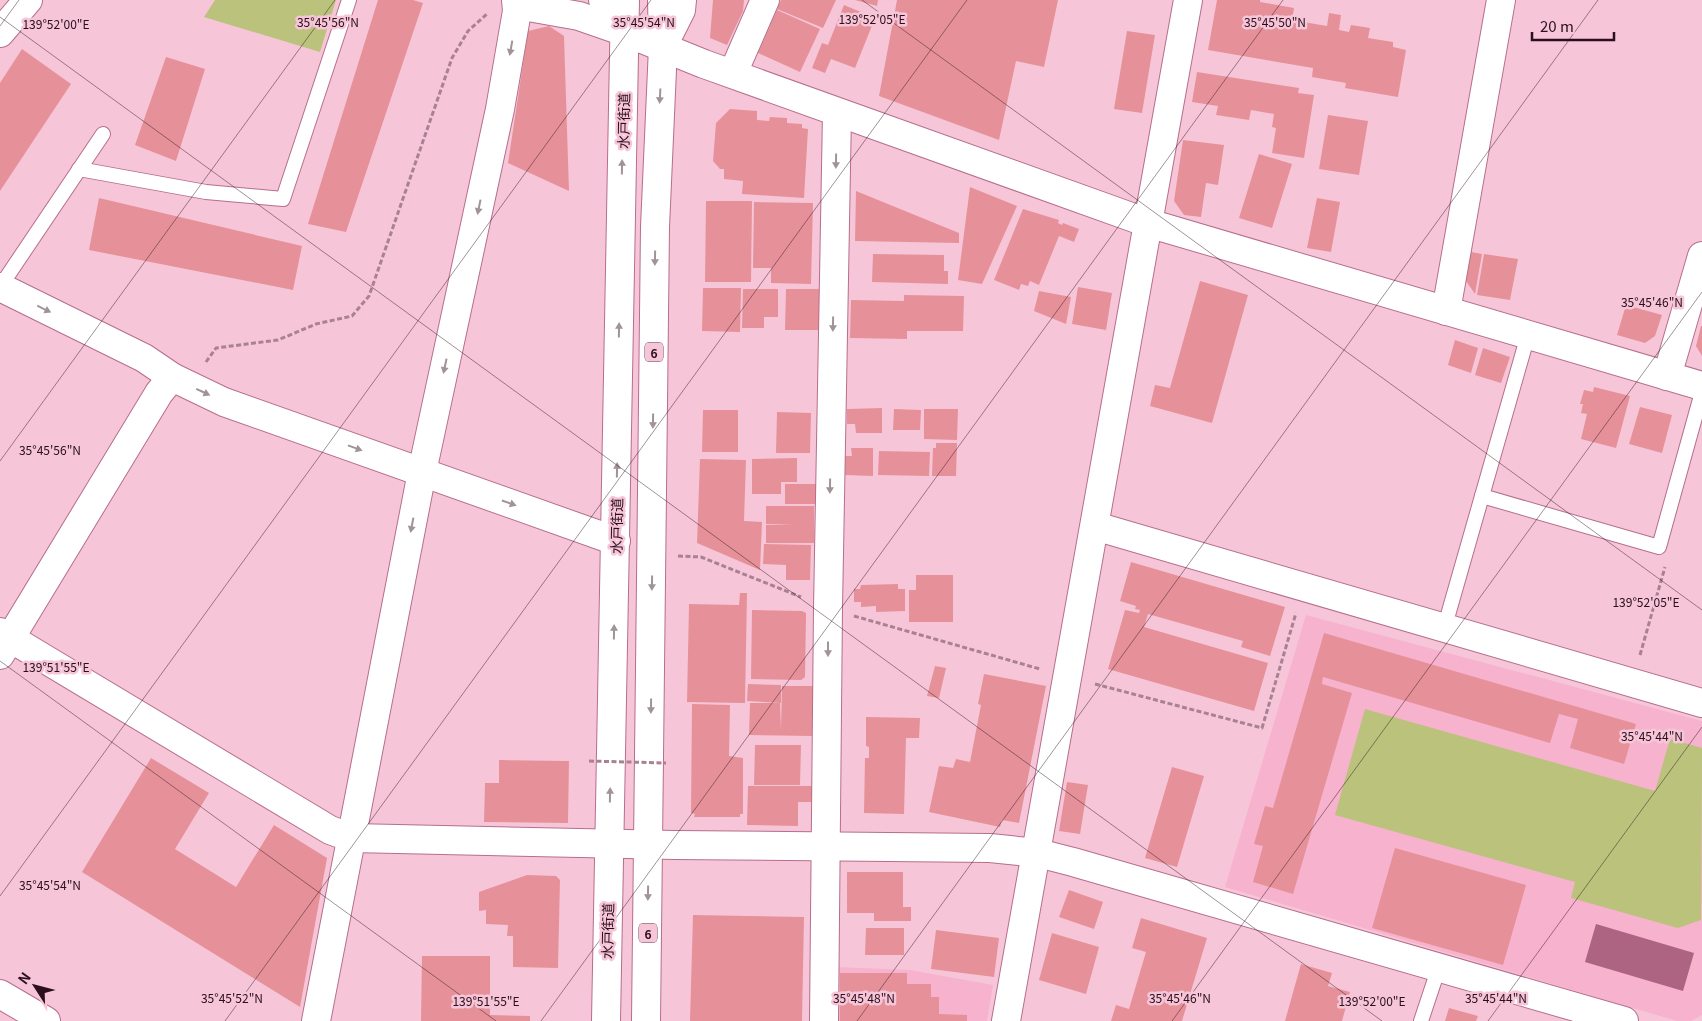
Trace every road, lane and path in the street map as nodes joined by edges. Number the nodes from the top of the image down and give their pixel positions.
1 (28, 0) edge
2 (349, 0) edge
3 (603, 0) edge
4 (625, 0) edge
5 (662, 0) edge
6 (682, 0) edge
7 (765, 0) edge
8 (1188, 0) edge
9 (1501, 0) edge
10 (516, 2) edge
11 (490, 12) dead end
12 (0, 32) edge
13 (625, 32) junction
14 (662, 47) junction
15 (733, 74) junction
16 (837, 113) junction
17 (102, 134) dead end
18 (79, 168) junction
19 (1148, 223) junction
20 (1702, 256) edge
21 (0, 287) edge
22 (1446, 311) junction
23 (1528, 335) junction
24 (1667, 376) junction
25 (181, 381) junction
26 (1702, 386) edge
27 (1702, 392) edge
28 (422, 472) junction
29 (1482, 496) junction
30 (1095, 526) junction
31 (616, 541) junction
32 (1659, 547) junction
33 (677, 556) dead end
34 (1303, 587) junction
35 (828, 608) junction
36 (1444, 629) junction
37 (4, 641) edge
38 (1068, 678) junction
39 (1632, 683) junction
40 (1702, 703) edge
41 (589, 761) dead end
42 (666, 763) dead end
43 (352, 838) junction
44 (609, 844) junction
45 (649, 844) junction
46 (827, 846) junction
47 (1038, 853) junction
48 (1439, 967) junction
49 (0, 994) edge
50 (46, 1021) edge
51 (316, 1021) edge
52 (606, 1021) edge
53 (646, 1021) edge
54 (824, 1021) edge
55 (1006, 1021) edge
56 (1421, 1021) edge
57 (1624, 1021) edge

1 - 12 main road
2 - 18 lane
3 - 13 main road
4 - 13 main road, 水戸街道
5 - 14 main road, 6
6 - 14 main road, 6
7 - 15 main road
8 - 19 main road
9 - 22 main road
10 - 13 main road
10 -> 28 main road
11 - 25 path
13 - 14 main road
31 -> 13 main road, 水戸街道
14 - 15 main road
14 -> 45 main road, 6
15 - 16 main road
16 - 19 main road
16 -> 35 main road
17 - 18 lane
18 - 21 lane
19 - 22 main road
19 - 30 main road
20 - 24 main road
21 -> 25 main road
22 - 23 main road
23 - 24 main road
23 - 29 lane
24 - 26 main road
25 -> 28 main road
25 - 37 main road
27 - 32 lane
28 -> 31 main road
28 -> 43 main road
29 - 32 lane
29 - 36 lane
30 - 34 main road
30 - 38 main road
44 -> 31 main road, 水戸街道
32 - 39 path
33 - 35 path
34 - 36 main road
34 - 38 path
35 - 38 path
35 -> 46 main road
36 - 39 main road
37 - 43 main road
38 - 47 main road
39 - 40 main road
41 - 42 path, bridge
43 - 44 main road
43 - 51 main road
44 - 45 main road
44 - 52 main road, 水戸街道
45 - 46 main road
45 -> 53 main road, 6
46 - 47 main road
46 - 54 main road
47 - 48 main road
47 - 55 main road
48 - 56 lane
48 - 57 main road
49 - 50 main road

